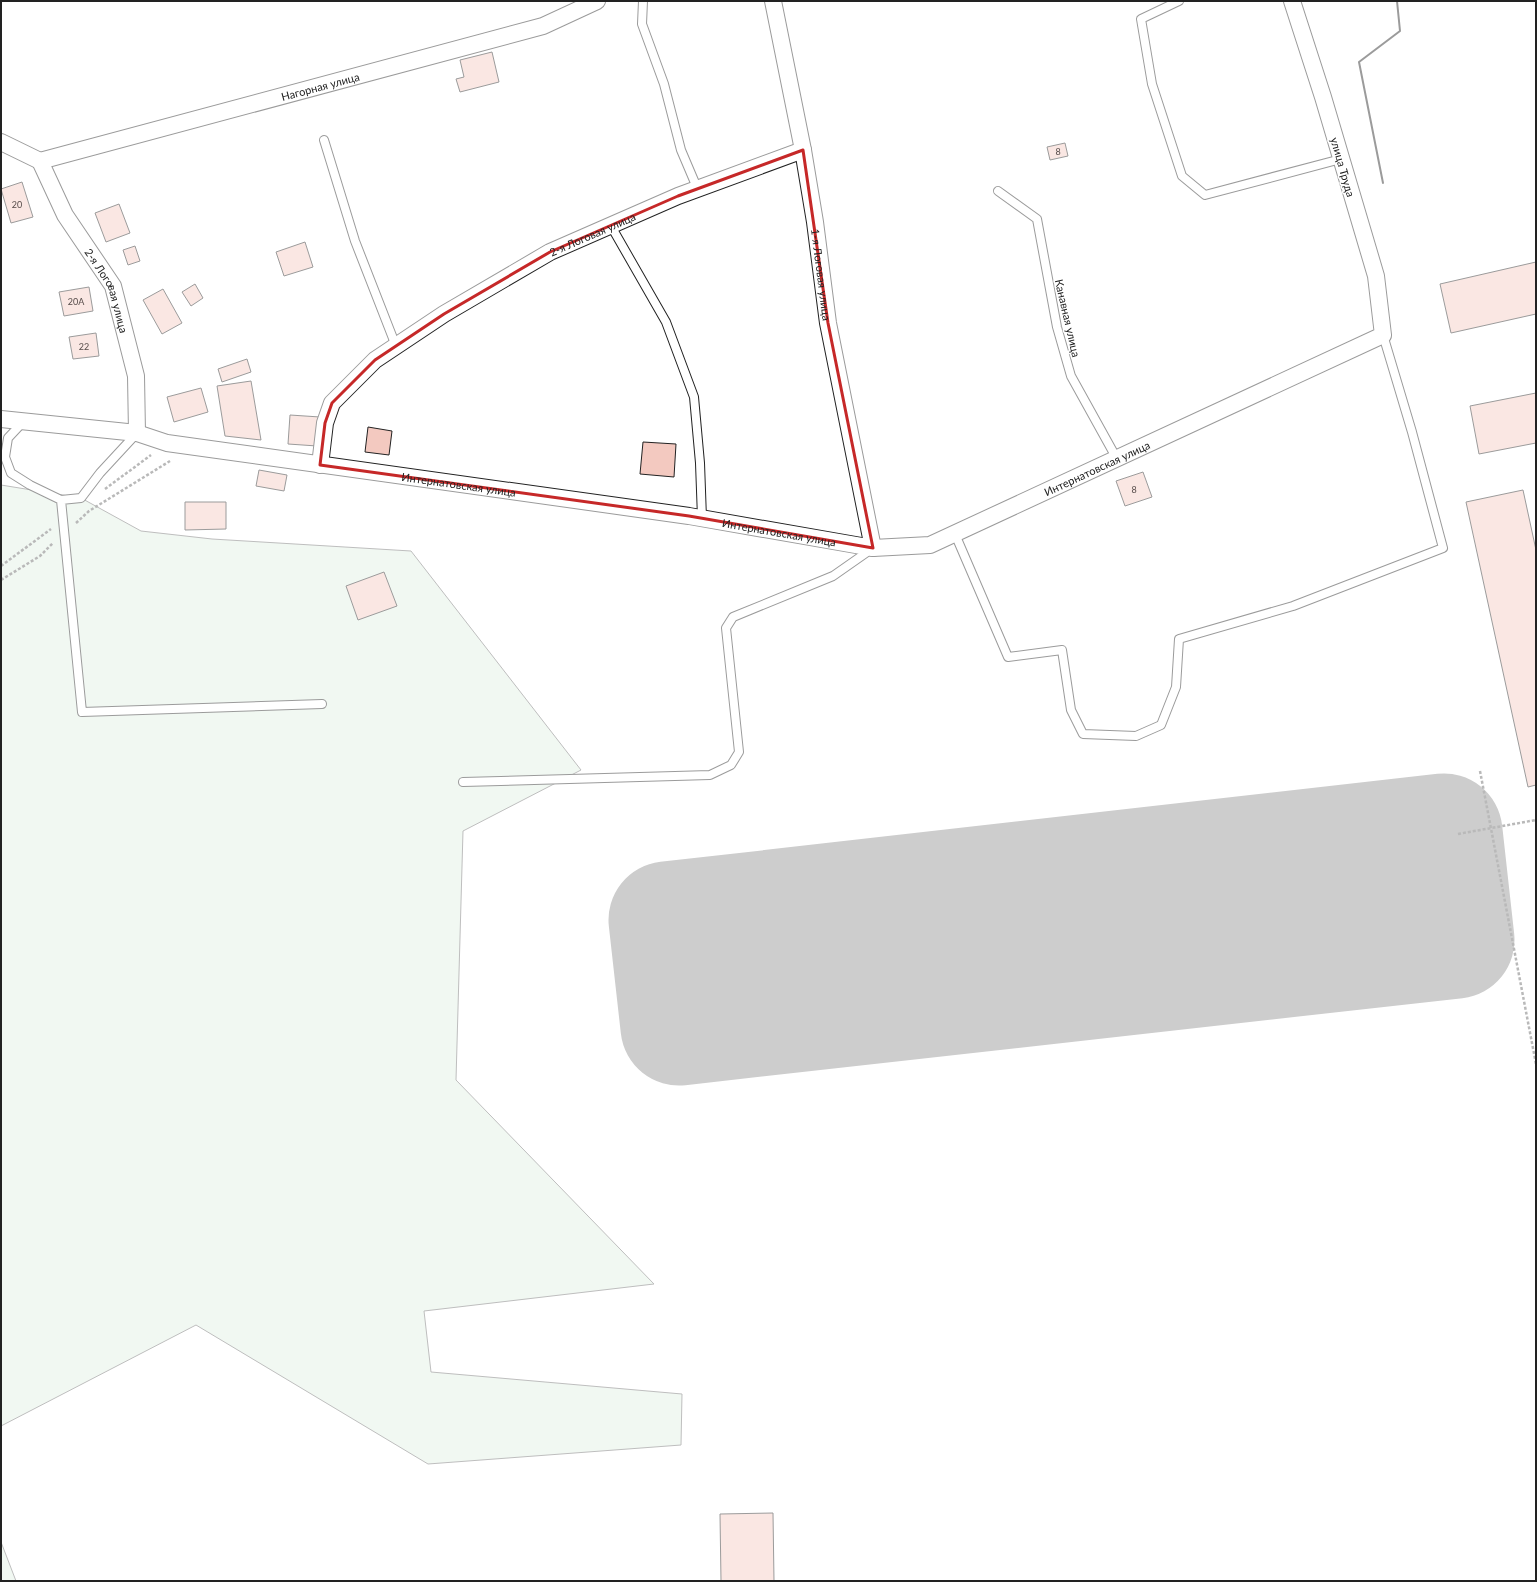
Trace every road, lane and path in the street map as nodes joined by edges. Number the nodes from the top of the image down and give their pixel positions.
1 (597, 1) edge
2 (643, 1) edge
3 (773, 1) edge
4 (1180, 1) edge
5 (1292, 1) edge
6 (324, 140) dead end
7 (1, 142) edge
8 (803, 150) junction
9 (1341, 160) junction
10 (40, 161) junction
11 (698, 190) junction
12 (998, 190) dead end
13 (611, 226) junction
14 (1383, 335) junction
15 (396, 346) junction
16 (1, 419) edge
17 (23, 422) junction
18 (137, 433) junction
19 (193, 447) junction
20 (1117, 459) junction
21 (320, 464) junction
22 (61, 500) junction
23 (702, 518) junction
24 (65, 533) junction
25 (955, 534) junction
26 (873, 548) junction
27 (1, 580) edge
28 (322, 704) dead end
29 (1480, 771) dead end
30 (463, 782) dead end
31 (1536, 820) edge
32 (1490, 828) junction
33 (1458, 834) dead end
34 (1536, 1064) edge

1 - 10 street, Нагорная улица
2 - 11 lane
3 - 8 street, 1-я Логовая улица
4 - 9 lane
5 - 9 street, улица Труда
6 - 15 lane
7 - 10 street
8 - 11 street, 2-я Логовая улица
8 - 26 street, 1-я Логовая улица
9 - 14 street, улица Труда
10 - 18 street, 2-я Логовая улица
11 - 13 street, 2-я Логовая улица
12 - 20 lane, Канавная улица
13 - 15 street, 2-я Логовая улица
13 - 23 lane
14 - 20 street, Интернатовская улица
14 - 25 lane
15 - 21 street, 2-я Логовая улица
16 - 17 street, Интернатовская улица
17 - 18 street, Интернатовская улица
17 - 22 lane
18 - 19 street, Интернатовская улица
18 - 22 lane
19 - 21 street, Интернатовская улица
19 - 24 path
20 - 25 street, Интернатовская улица
21 - 23 street, Интернатовская улица
22 - 24 lane
23 - 26 street, Интернатовская улица
24 - 27 path
24 - 28 lane
25 - 26 street, Интернатовская улица
26 - 30 lane
29 - 32 path
31 - 32 path
32 - 33 path
32 - 34 path

